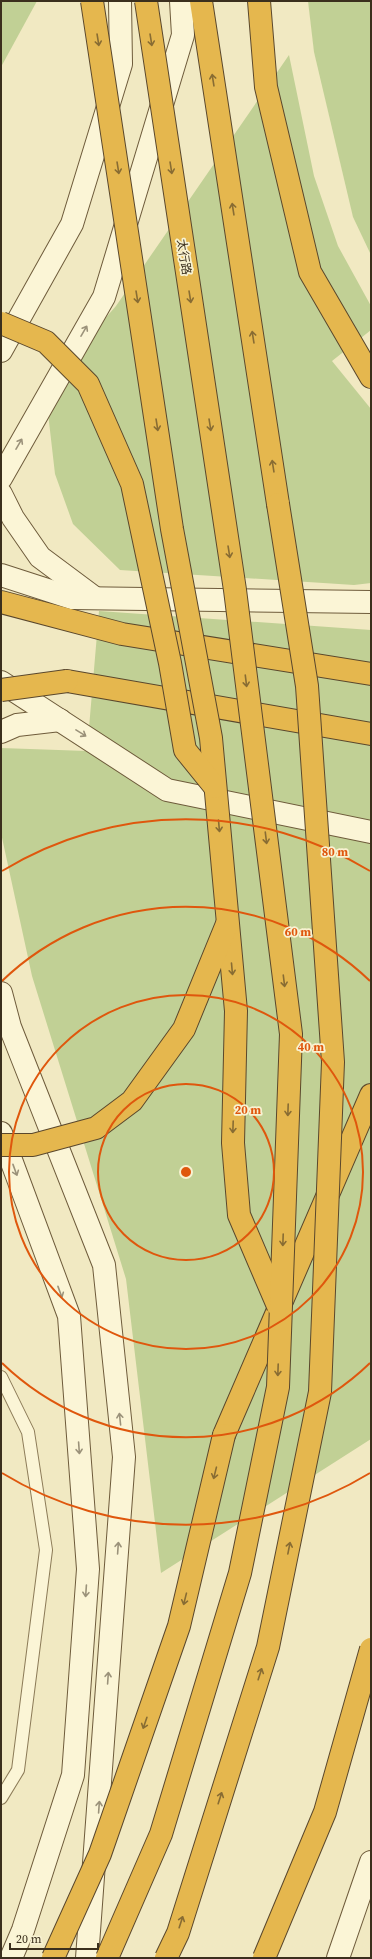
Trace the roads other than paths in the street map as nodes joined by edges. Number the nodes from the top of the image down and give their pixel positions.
1 (92, 1) edge
2 (120, 1) edge
3 (146, 1) edge
4 (259, 1) edge
5 (196, 2) edge
6 (1, 323) edge
7 (1, 351) edge
8 (371, 377) edge
9 (1, 478) edge
10 (1, 494) edge
11 (1, 575) edge
12 (95, 598) junction
13 (1, 602) edge
14 (371, 602) edge
15 (371, 674) edge
16 (1, 682) edge
17 (1, 690) edge
18 (60, 720) junction
19 (1, 732) edge
20 (371, 734) edge
21 (216, 787) junction
22 (371, 832) edge
23 (228, 921) junction
24 (1, 993) edge
25 (371, 1095) edge
26 (1, 1133) edge
27 (1, 1145) edge
28 (280, 1311) junction
29 (1, 1377) edge
30 (371, 1649) edge
31 (1, 1798) edge
32 (371, 1862) edge
33 (10, 1958) edge
34 (53, 1958) edge
35 (87, 1958) edge
36 (107, 1958) edge
37 (166, 1958) edge
38 (264, 1958) edge
39 (338, 1958) edge

1 -> 21 highway, bridge
2 - 7 main road
3 -> 28 highway, 太行路, bridge
4 - 8 highway
9 -> 5 main road
37 -> 5 highway, bridge
6 - 21 highway, bridge
10 - 12 main road
11 - 12 main road
12 - 14 main road
13 - 15 highway, bridge
16 - 18 main road
17 - 20 highway, bridge
18 - 19 main road
18 -> 22 main road
21 -> 23 highway, bridge
23 - 27 highway, bridge
23 -> 28 highway, bridge
35 -> 24 main road
25 -> 34 highway, bridge
26 -> 33 main road
28 -> 36 highway, 太行路, bridge
29 - 31 lane
30 - 38 highway, bridge
32 - 39 main road

